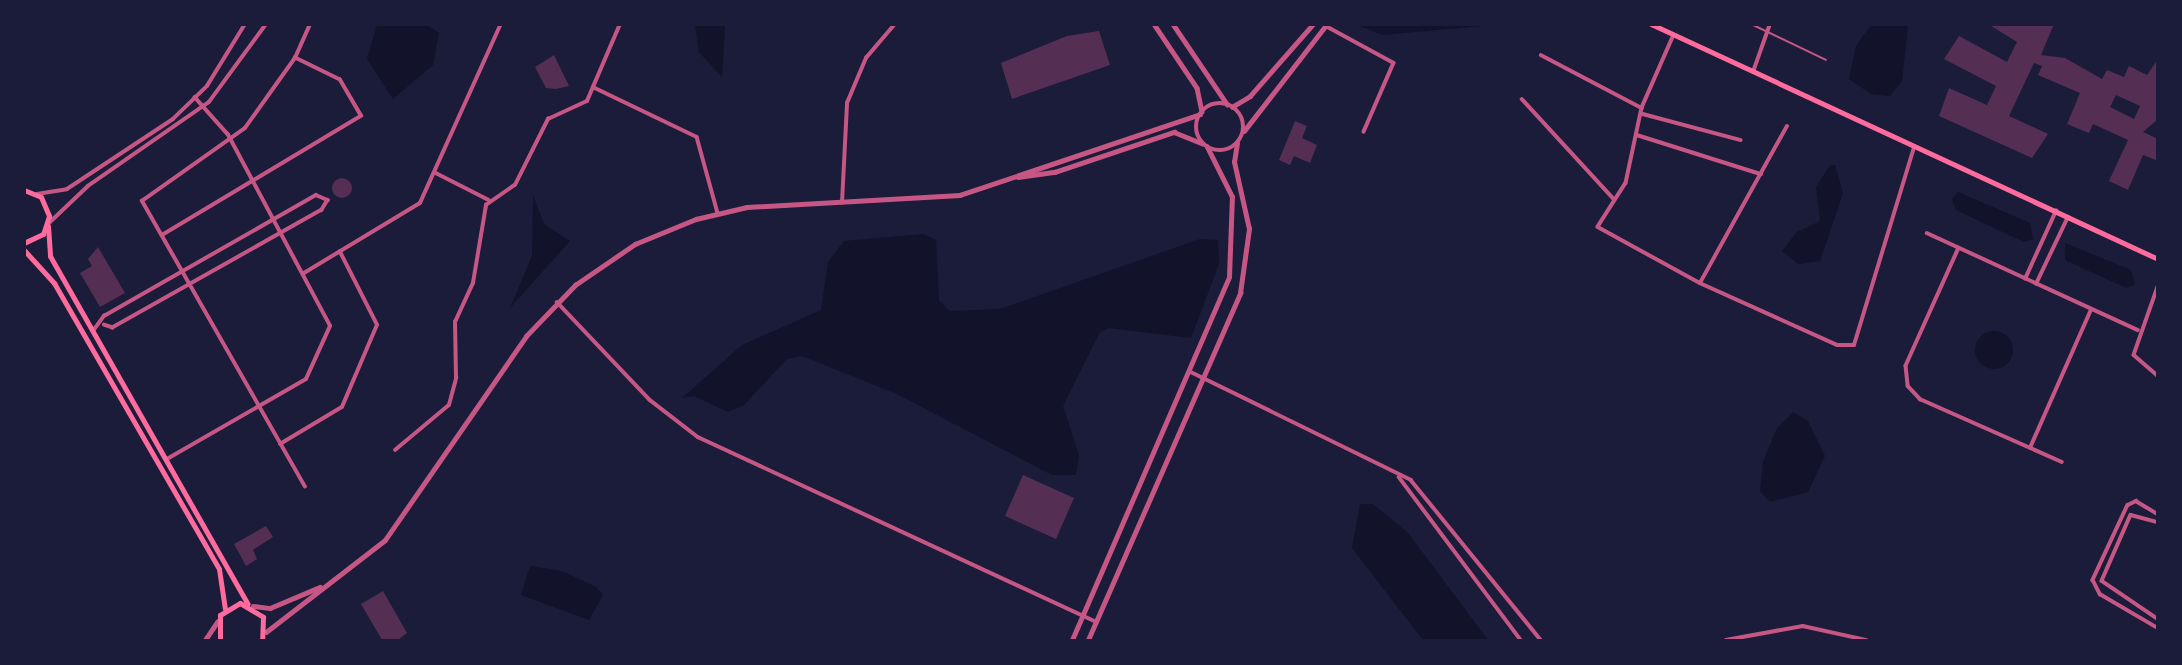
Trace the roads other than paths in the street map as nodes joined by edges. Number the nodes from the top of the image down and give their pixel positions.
1 (245, 24) edge
2 (266, 24) edge
3 (310, 24) edge
4 (501, 24) edge
5 (620, 24) edge
6 (895, 24) edge
7 (1154, 24) edge
8 (1173, 24) edge
9 (1313, 24) edge
10 (1651, 24) edge
11 (1751, 24) edge
12 (1770, 24) edge
13 (1327, 25) edge
14 (1767, 32) junction
15 (1674, 35) junction
16 (1541, 55) dead end
17 (295, 58) junction
18 (1826, 60) dead end
19 (1753, 72) junction
20 (593, 87) junction
21 (195, 98) junction
22 (1522, 99) dead end
23 (1230, 106) junction
24 (203, 107) junction
25 (1642, 108) junction
26 (1201, 113) junction
27 (1643, 114) junction
28 (1787, 125) dead end
29 (1243, 132) junction
30 (1364, 132) dead end
31 (1637, 135) junction
32 (1741, 140) dead end
33 (229, 143) junction
34 (1237, 143) junction
35 (1205, 146) junction
36 (1914, 146) junction
37 (436, 173) junction
38 (1761, 174) junction
39 (1017, 177) junction
40 (251, 181) junction
41 (24, 187) edge
42 (36, 193) junction
43 (1614, 199) junction
44 (489, 200) junction
45 (842, 203) junction
46 (2056, 211) junction
47 (718, 213) junction
48 (2068, 217) junction
49 (272, 220) junction
50 (48, 225) junction
51 (1927, 233) dead end
52 (280, 234) junction
53 (162, 235) junction
54 (24, 243) edge
55 (1959, 248) junction
56 (24, 250) edge
57 (340, 252) junction
58 (2158, 258) edge
59 (182, 271) junction
60 (304, 273) junction
61 (2025, 279) junction
62 (1700, 283) junction
63 (190, 284) junction
64 (2036, 284) junction
65 (2158, 287) edge
66 (556, 302) junction
67 (2091, 309) junction
68 (104, 325) junction
69 (2138, 330) junction
70 (93, 331) junction
71 (1191, 372) junction
72 (2158, 376) edge
73 (1203, 379) junction
74 (259, 407) junction
75 (280, 444) junction
76 (2030, 449) junction
77 (395, 450) dead end
78 (167, 459) junction
79 (2062, 462) dead end
80 (1398, 475) junction
81 (304, 487) dead end
82 (2128, 505) junction
83 (2142, 505) junction
84 (2158, 514) edge
85 (2131, 515) junction
86 (2138, 516) junction
87 (2158, 522) edge
88 (321, 587) junction
89 (251, 605) junction
90 (225, 608) junction
91 (1083, 616) junction
92 (2158, 619) edge
93 (217, 622) junction
94 (1096, 622) junction
95 (2158, 628) edge
96 (264, 637) edge
97 (205, 640) edge
98 (220, 640) edge
99 (1072, 640) edge
100 (1088, 640) edge
101 (1521, 640) edge
102 (1541, 640) edge
103 (1726, 640) edge
104 (1866, 640) edge

1 - 21 street
2 - 24 street
3 - 17 street
4 - 37 street
5 - 20 street
6 - 45 street
7 - 26 street
8 - 23 street
9 - 23 street
10 - 15 main road
11 - 14 lane
12 - 14 street
13 - 29 street
13 - 30 street
14 - 18 lane
14 - 19 street
15 - 19 main road
15 - 25 street
16 - 25 street
17 - 33 street
17 - 40 street
19 - 36 main road
20 - 44 street
20 - 47 street
21 - 24 street
21 - 42 street
22 - 43 street
23 - 26 street
23 - 29 street
24 - 33 street
24 - 50 street
25 - 27 street
26 - 35 street
26 - 39 street
27 - 31 street
27 - 32 street
28 - 38 street
29 - 34 street
31 - 38 street
31 - 43 street
33 - 40 street
33 - 53 street
34 - 35 street
34 - 73 street
35 - 39 street
35 - 71 street
36 - 46 main road
36 - 62 street
37 - 44 street
37 - 57 street
38 - 62 street
39 - 45 street
40 - 49 street
40 - 53 street
41 - 42 main road
42 - 50 main road
43 - 62 street
44 - 77 street
45 - 47 street
46 - 48 main road
46 - 61 street
47 - 66 street
48 - 58 main road
48 - 64 street
49 - 52 street
49 - 52 street
49 - 59 street
50 - 54 main road
50 - 70 main road
51 - 55 street
52 - 60 street
52 - 63 street
53 - 59 street
55 - 61 street
55 - 76 street
56 - 90 main road
57 - 60 street
57 - 75 street
59 - 63 street
59 - 68 street
60 - 74 street
61 - 64 street
63 - 68 street
63 - 74 street
64 - 67 street
65 - 69 street
66 - 88 street
66 - 91 street
67 - 69 street
67 - 76 street
68 - 70 street
69 - 72 street
70 - 78 main road
71 - 73 street
71 - 91 street
73 - 80 street
73 - 94 street
74 - 75 street
74 - 78 street
75 - 81 street
76 - 79 street
78 - 89 main road
80 - 101 street
80 - 102 street
82 - 83 street
82 - 85 street
82 - 95 street
83 - 84 street
83 - 86 street
85 - 86 street
85 - 92 street
86 - 87 street
88 - 89 street
88 - 96 street
89 - 90 main road
89 - 96 main road
90 - 93 main road
91 - 94 street
91 - 99 street
93 - 97 street
93 - 98 main road
94 - 100 street
103 - 104 street

